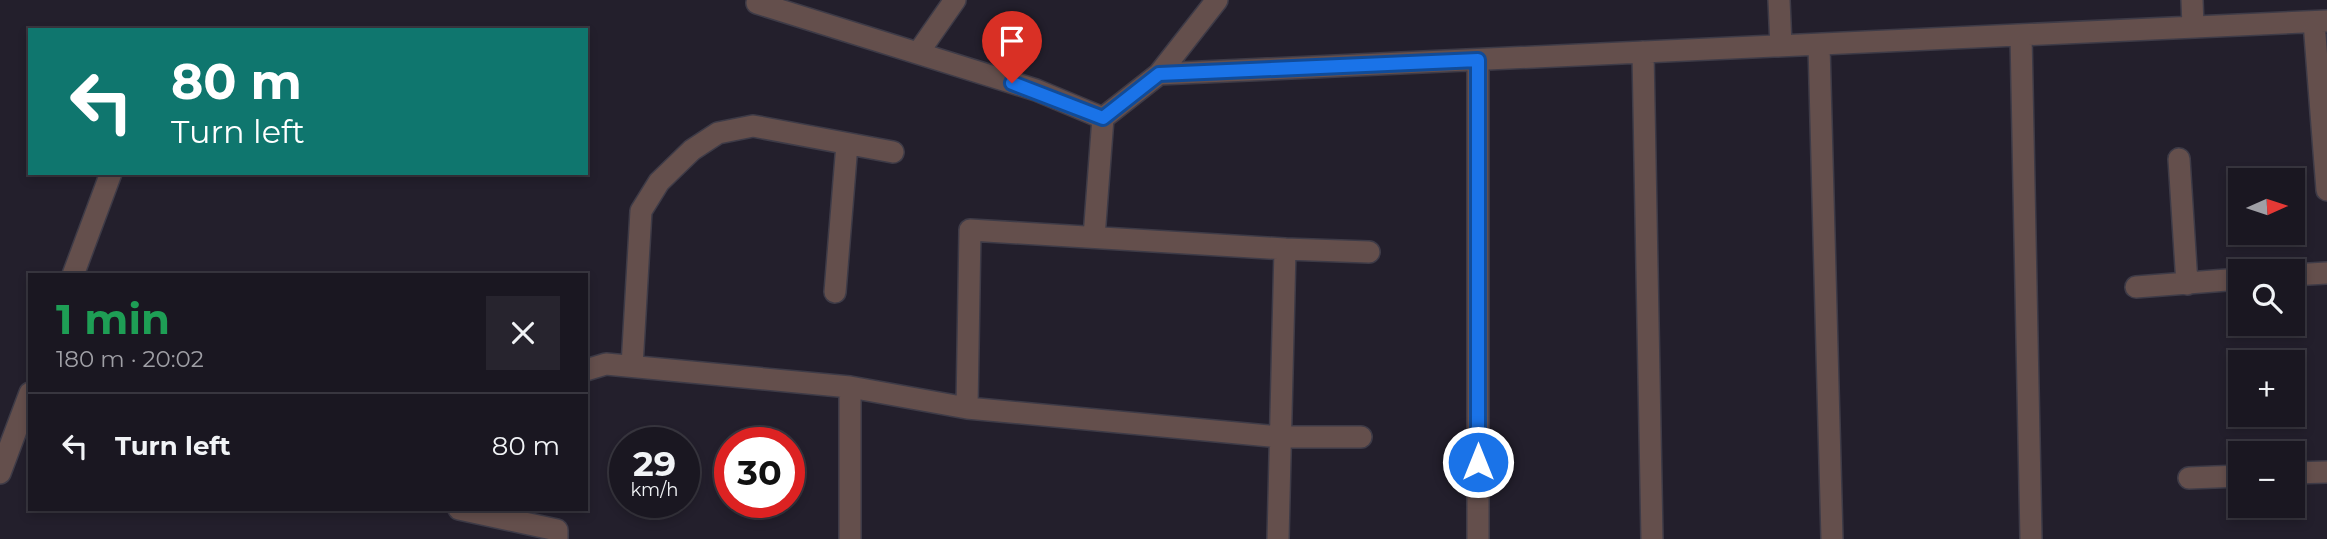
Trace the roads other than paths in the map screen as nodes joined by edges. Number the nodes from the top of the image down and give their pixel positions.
1 (956, 0) edge
2 (1217, 0) edge
3 (1779, 0) edge
4 (2192, 0) edge
5 (757, 3) dead end
6 (2321, 22) edge
7 (2193, 27) junction
8 (2021, 36) junction
9 (1819, 45) junction
10 (1781, 46) junction
11 (1643, 52) junction
12 (918, 53) junction
13 (1478, 60) junction
14 (1159, 74) junction
15 (1103, 118) junction
16 (847, 144) junction
17 (892, 152) dead end
18 (2179, 159) dead end
19 (110, 175) edge
20 (2327, 190) edge
21 (1094, 237) junction
22 (1285, 248) junction
23 (1369, 252) dead end
24 (74, 273) edge
25 (2327, 273) edge
26 (2305, 274) edge
27 (2228, 280) edge
28 (2187, 284) junction
29 (2136, 287) dead end
30 (835, 292) dead end
31 (632, 366) junction
32 (588, 369) edge
33 (850, 387) junction
34 (28, 398) edge
35 (967, 408) junction
36 (1361, 436) dead end
37 (1280, 437) junction
38 (2327, 472) edge
39 (0, 473) edge
40 (2305, 473) edge
41 (2228, 476) edge
42 (2189, 478) dead end
43 (471, 511) edge
44 (558, 526) edge
45 (850, 539) edge
46 (1278, 539) edge
47 (1478, 539) edge
48 (1652, 539) edge
49 (1832, 539) edge
50 (2031, 539) edge

1 - 12 street
2 - 14 street
3 - 10 street
4 - 7 street
5 - 12 street
6 - 7 street
6 - 20 street
7 - 8 street
8 - 9 street
8 - 50 street
9 - 10 street
9 - 49 street
10 - 11 street
11 - 13 street
11 - 48 street
12 - 15 street
13 - 14 street
13 - 47 street
14 - 15 street
15 - 21 street
16 - 17 street
16 - 30 street
16 - 31 street
18 - 28 street
19 - 24 street
21 - 22 street
21 - 35 street
22 - 23 street
22 - 37 street
25 - 26 street
27 - 28 street
28 - 29 street
31 - 32 street
31 - 33 street
33 - 35 street
33 - 45 street
34 - 39 street
35 - 37 street
36 - 37 street
37 - 46 street
38 - 40 street
41 - 42 street
43 - 44 street

